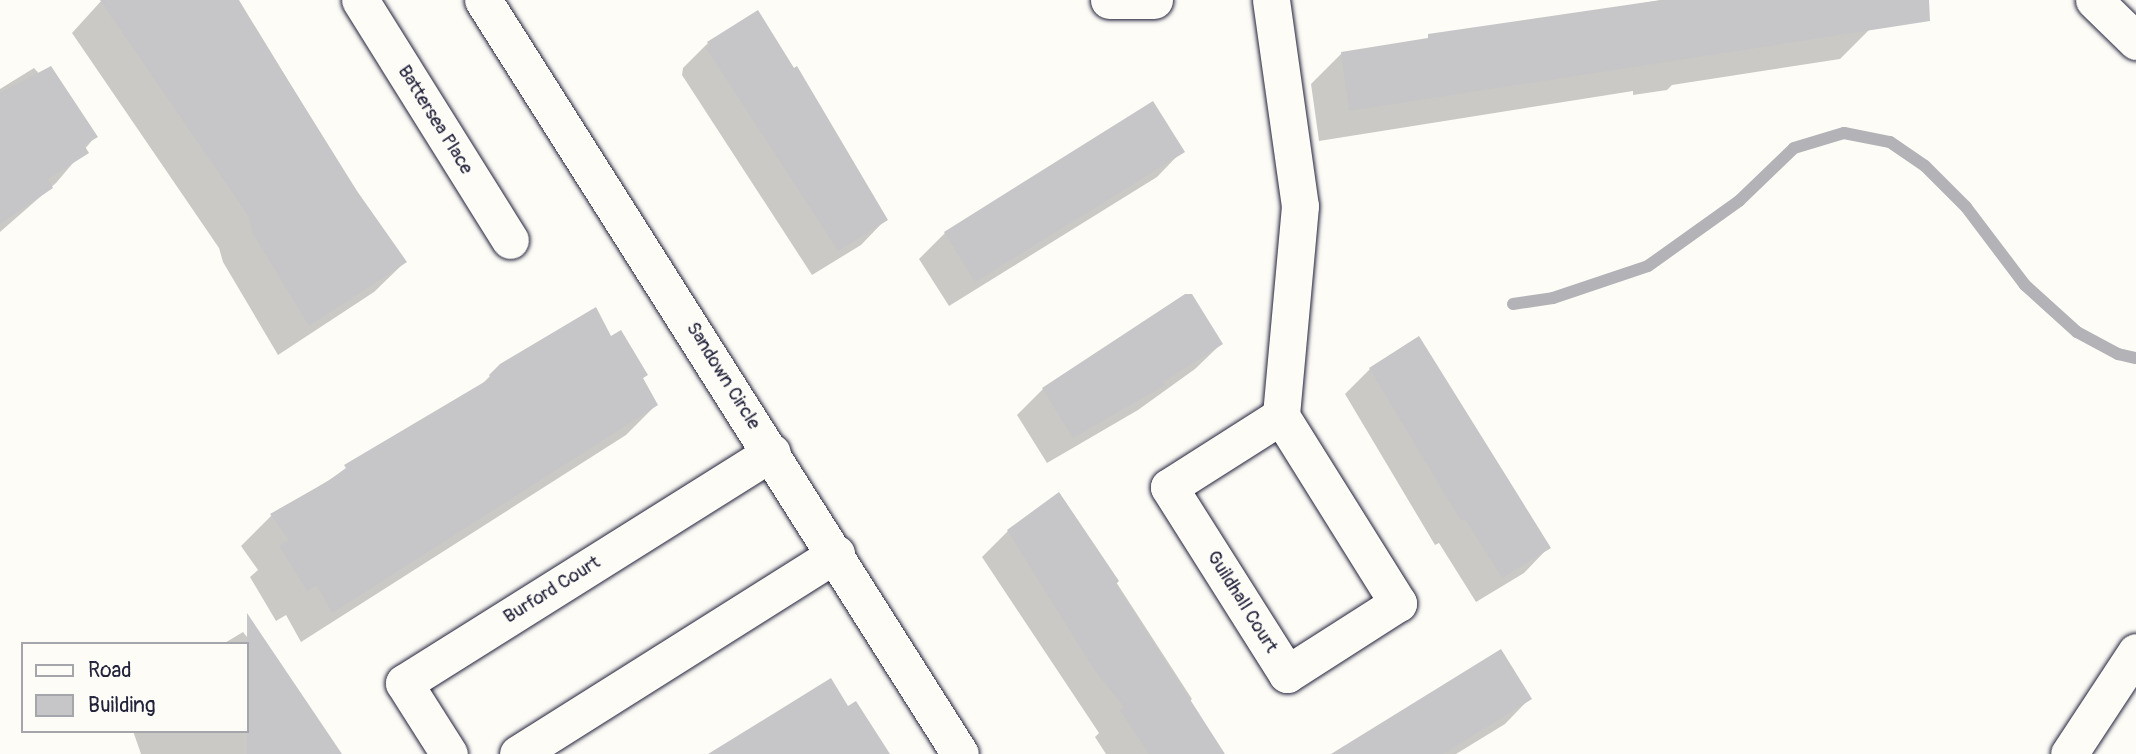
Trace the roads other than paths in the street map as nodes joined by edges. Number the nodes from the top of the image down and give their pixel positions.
1 (360, 0) edge
2 (484, 0) edge
3 (1109, 0) edge
4 (1154, 0) edge
5 (1271, 0) edge
6 (2094, 0) edge
7 (2136, 41) edge
8 (510, 240) dead end
9 (1281, 416) junction
10 (772, 452) junction
11 (836, 554) junction
12 (2136, 652) edge
13 (449, 754) edge
14 (518, 754) edge
15 (960, 754) edge
16 (2069, 754) edge

1 - 8 street, Battersea Place
2 - 10 street, Sandown Circle
3 - 4 street
5 - 9 street
6 - 7 street
9 - 9 street, Guildhall Court
10 - 11 street, Sandown Circle
10 - 13 street, Burford Court
11 - 14 street
11 - 15 street, Sandown Circle
12 - 16 street

